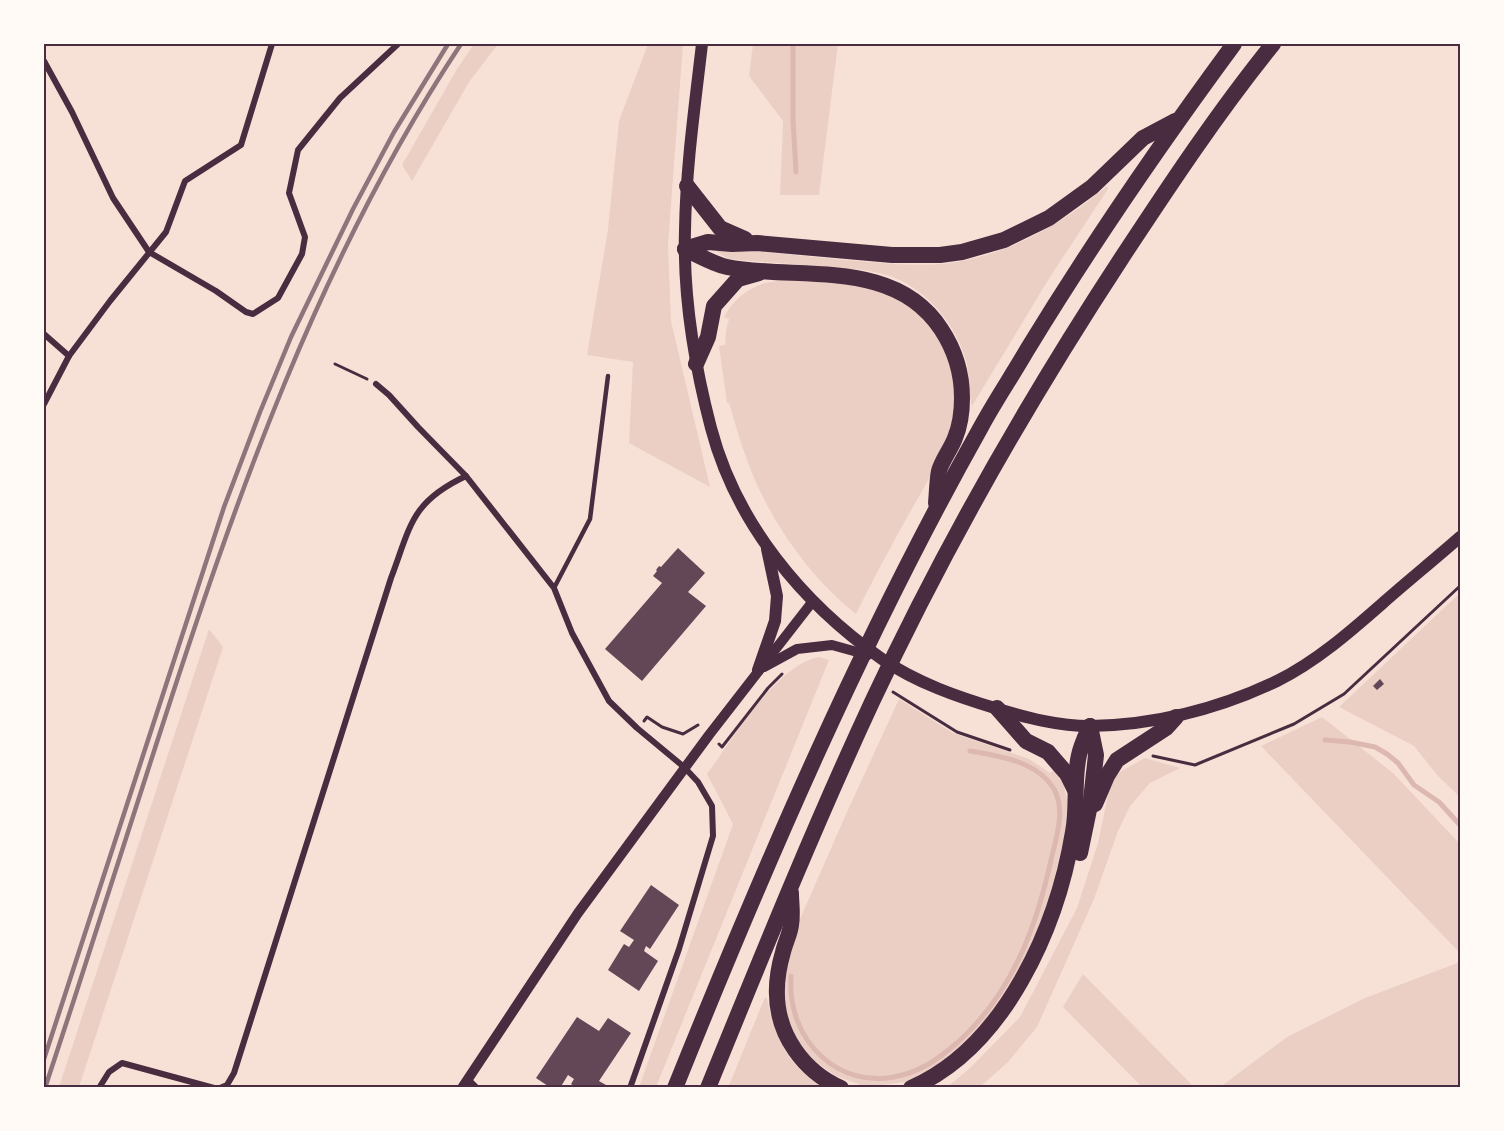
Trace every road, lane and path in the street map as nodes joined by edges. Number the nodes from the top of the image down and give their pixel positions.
1 (272, 44) edge
2 (398, 44) edge
3 (702, 44) edge
4 (1234, 44) edge
5 (1273, 44) edge
6 (44, 61) edge
7 (1179, 118) junction
8 (687, 186) junction
9 (757, 243) junction
10 (685, 249) junction
11 (150, 252) junction
12 (768, 270) junction
13 (44, 333) edge
14 (69, 356) junction
15 (335, 364) dead end
16 (696, 364) junction
17 (608, 376) dead end
18 (376, 384) joint
19 (44, 404) edge
20 (466, 476) junction
21 (936, 510) junction
22 (1461, 537) edge
23 (766, 548) junction
24 (1461, 586) edge
25 (554, 588) junction
26 (813, 601) junction
27 (883, 660) junction
28 (758, 670) junction
29 (997, 708) junction
30 (1176, 717) junction
31 (1090, 726) junction
32 (1196, 765) dead end
33 (684, 767) junction
34 (1076, 791) junction
35 (1087, 818) junction
36 (790, 886) junction
37 (465, 1083) edge
38 (99, 1088) edge
39 (214, 1088) edge
40 (220, 1088) edge
41 (477, 1088) edge
42 (630, 1088) edge
43 (675, 1088) edge
44 (708, 1088) edge
45 (842, 1088) edge
46 (911, 1088) edge
47 (934, 1088) edge

1 - 11 street
2 - 11 street
3 - 8 main road
4 - 7 highway
5 - 36 highway
6 - 11 street
7 - 9 highway
7 - 21 highway
8 - 9 highway
8 - 10 main road
9 - 10 highway
10 - 12 highway
10 - 16 main road
11 - 14 street
12 - 16 highway
12 - 21 highway
13 - 14 street
14 - 19 street
15 - 18 path
16 - 23 main road
17 - 25 lane
18 - 20 street
20 - 25 street
20 - 40 street
21 - 43 highway
22 - 30 main road
23 - 26 main road
23 - 28 main road
24 - 32 path
25 - 33 street
26 - 27 main road
26 - 28 street
27 - 28 street
27 - 29 main road
28 - 33 street
29 - 31 main road
29 - 34 highway
30 - 31 main road
30 - 35 highway
31 - 34 highway
31 - 35 highway
33 - 37 street
33 - 42 street
34 - 46 highway
35 - 47 highway
36 - 44 highway
36 - 45 highway
37 - 41 street
38 - 39 street

